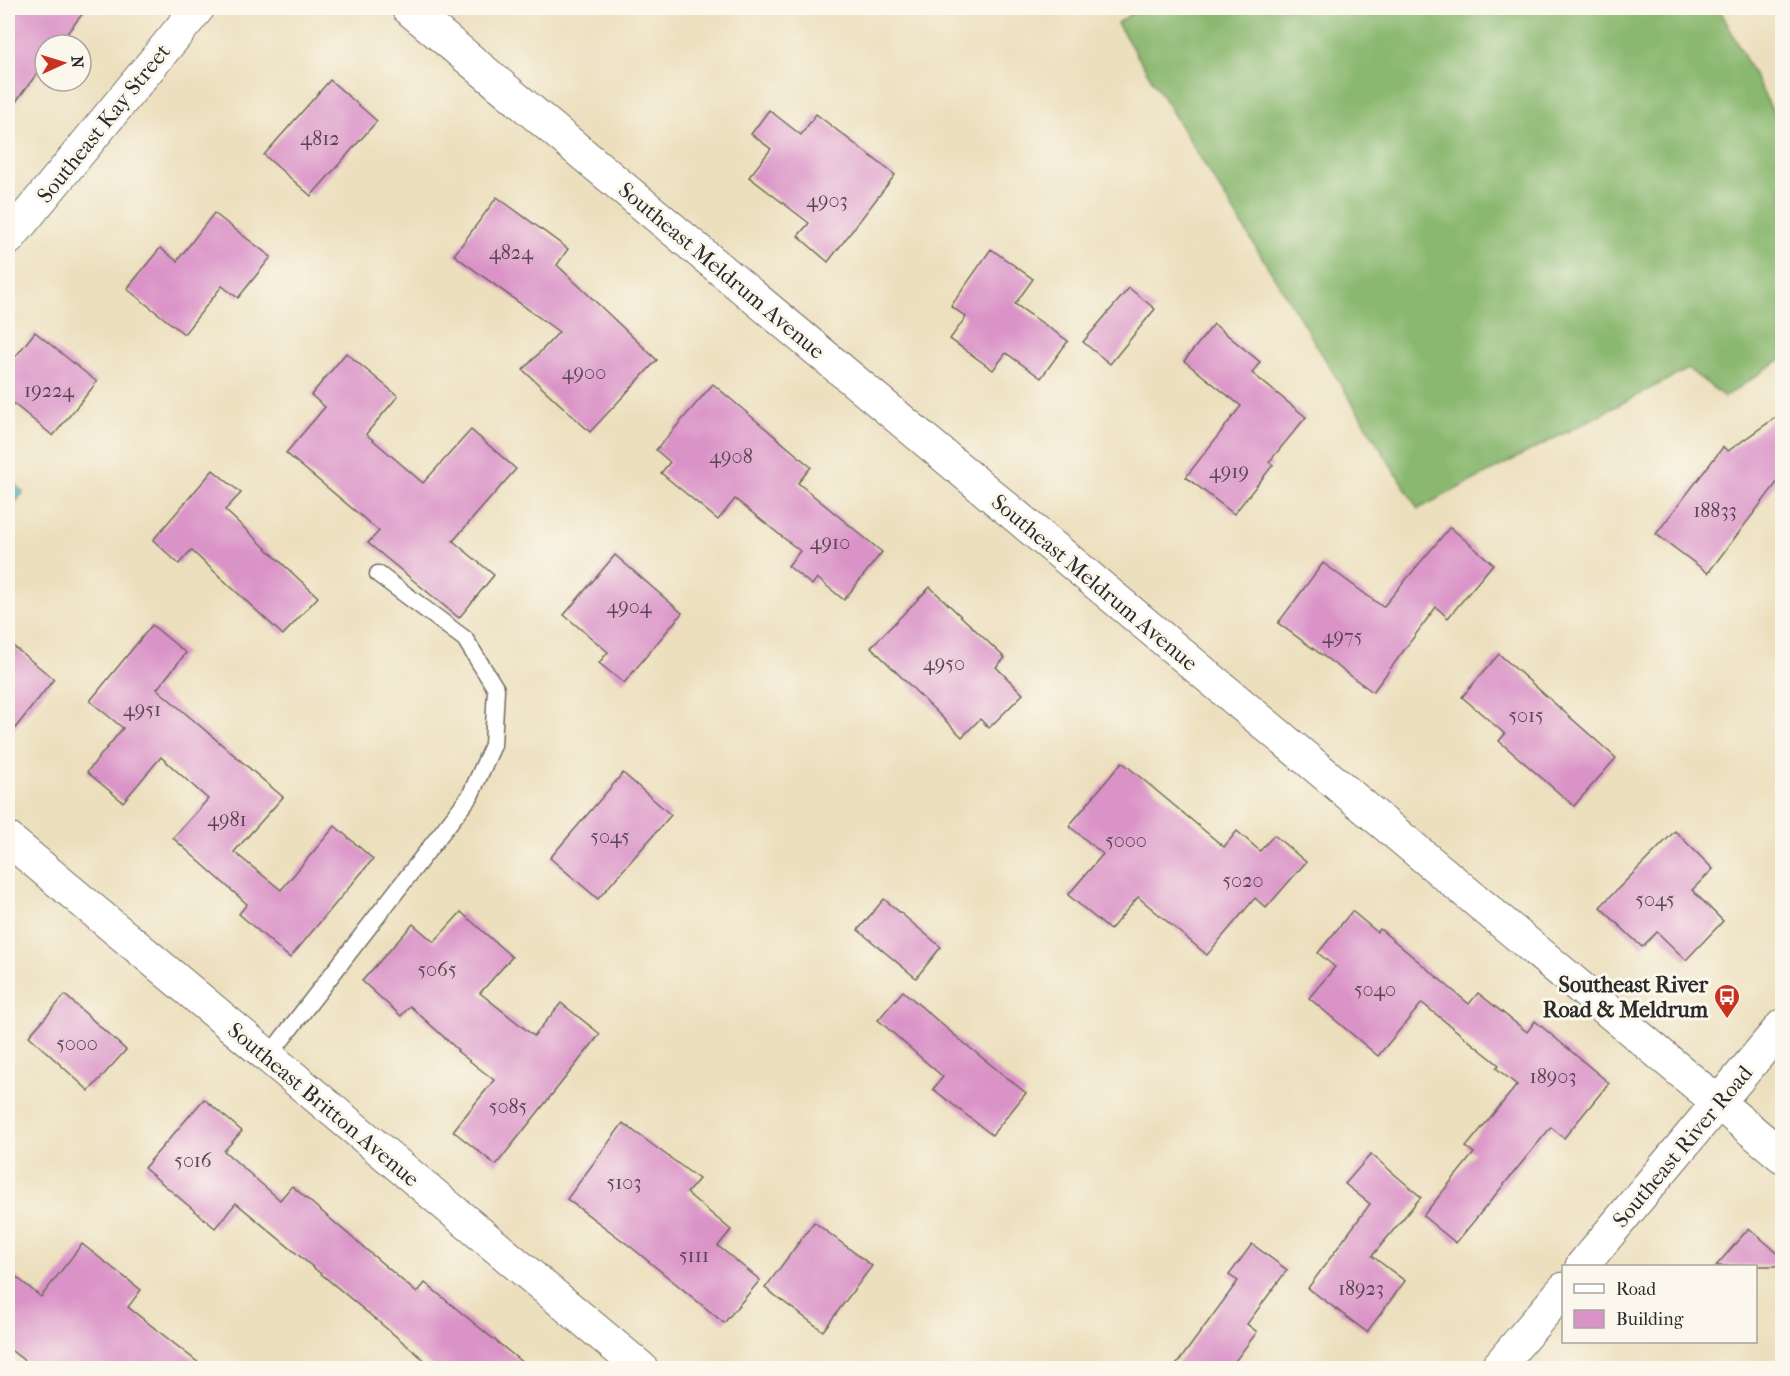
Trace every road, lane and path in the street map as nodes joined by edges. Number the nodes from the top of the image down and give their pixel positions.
1 (198, 8) edge
2 (408, 8) edge
3 (8, 240) edge
4 (378, 574) dead end
5 (8, 839) edge
6 (1782, 1026) edge
7 (268, 1057) junction
8 (1718, 1102) junction
9 (1782, 1156) edge
10 (1583, 1265) edge
11 (1562, 1290) edge
12 (641, 1368) edge
13 (1497, 1368) edge

1 - 3 street, Southeast Kay Street
2 - 8 street, Southeast Meldrum Avenue
4 - 7 lane
5 - 7 street, Southeast Britton Avenue
6 - 8 street, Southeast River Road
7 - 12 street, Southeast Britton Avenue
8 - 9 street, Southeast Meldrum Avenue
8 - 10 street, Southeast River Road
11 - 13 street

